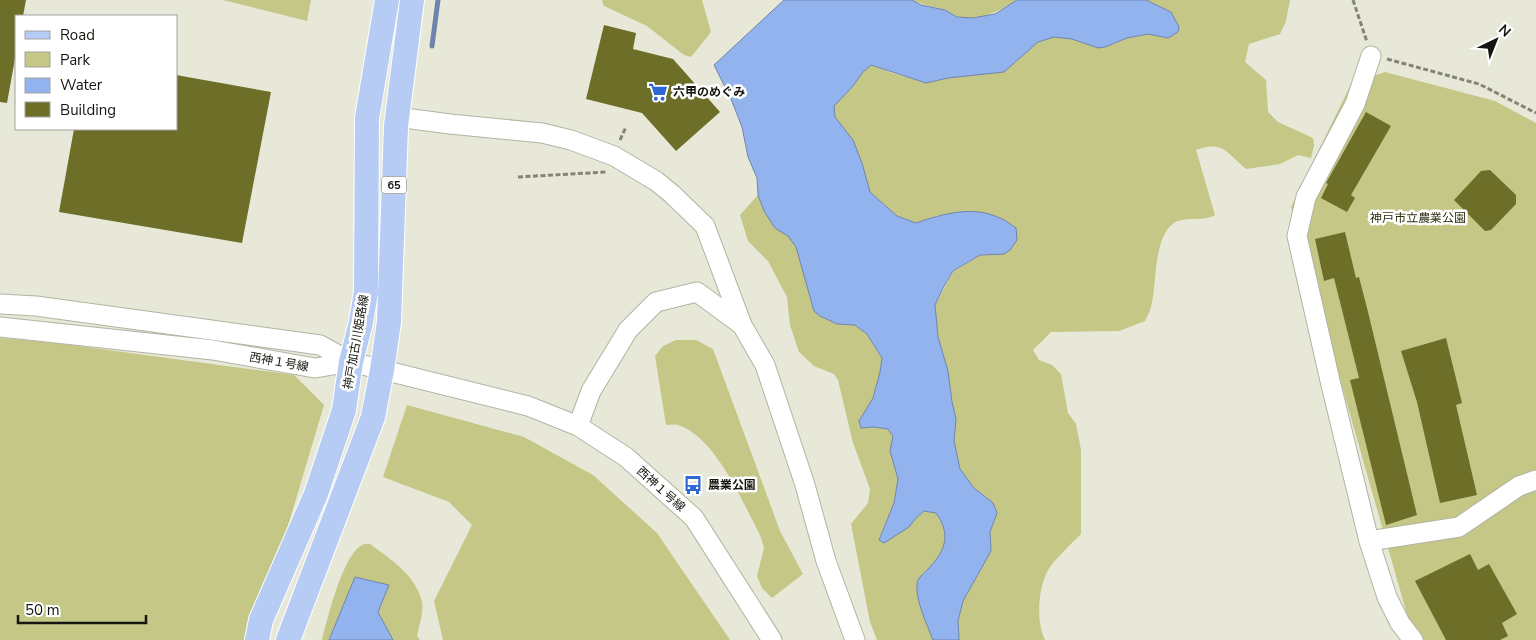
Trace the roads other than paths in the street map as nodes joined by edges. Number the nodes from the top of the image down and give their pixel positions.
1 (387, 0) edge
2 (412, 0) edge
3 (1371, 56) road end
4 (397, 116) junction
5 (719, 263) junction
6 (697, 292) junction
7 (0, 304) edge
8 (742, 325) junction
9 (0, 327) edge
10 (351, 362) junction
11 (382, 370) junction
12 (578, 426) junction
13 (1536, 480) edge
14 (1369, 541) junction
15 (257, 640) edge
16 (288, 640) edge
17 (772, 640) edge
18 (855, 640) edge
19 (1413, 640) edge

1 - 10 main road, 神戸加古川姫路線 / 65
2 - 4 main road, 神戸加古川姫路線 / 65
3 - 14 street
4 - 5 street
4 - 11 main road, 神戸加古川姫路線 / 65
5 - 6 street
5 - 8 street
6 - 8 street
6 - 12 street
7 - 10 street, 西神１号線
8 - 18 street
9 - 10 street, 西神１号線
10 - 11 street, 西神１号線
10 - 15 main road, 神戸加古川姫路線 / 65
11 - 12 street, 西神１号線
11 - 16 main road, 神戸加古川姫路線 / 65
12 - 17 street, 西神１号線
13 - 14 street
14 - 19 street

